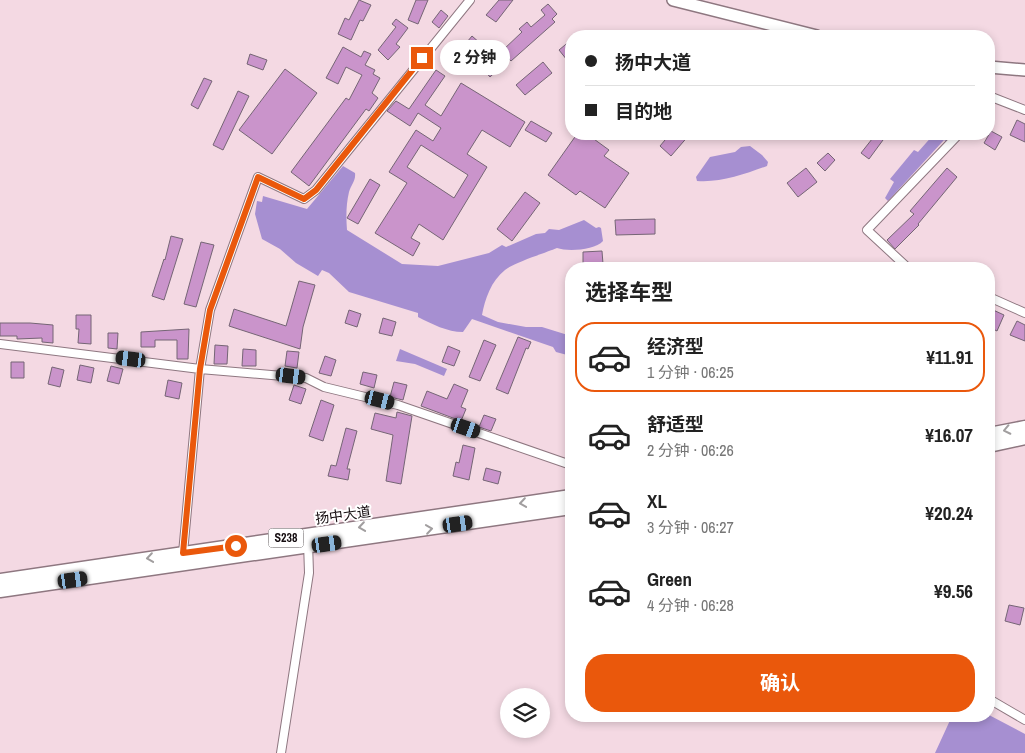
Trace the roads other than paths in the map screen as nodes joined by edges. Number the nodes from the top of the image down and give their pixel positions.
1 (470, 0) edge
2 (673, 0) edge
3 (793, 30) edge
4 (995, 68) edge
5 (1025, 70) edge
6 (995, 98) edge
7 (1025, 110) edge
8 (953, 140) edge
9 (901, 262) edge
10 (995, 300) edge
11 (1025, 313) edge
12 (0, 344) edge
13 (200, 369) junction
14 (1025, 427) edge
15 (995, 433) edge
16 (1025, 438) edge
17 (995, 445) edge
18 (565, 463) edge
19 (565, 497) edge
20 (565, 509) edge
21 (308, 541) junction
22 (183, 559) junction
23 (0, 580) edge
24 (0, 591) edge
25 (995, 702) edge
26 (1025, 720) edge
27 (281, 753) edge

1 - 13 street
2 - 3 main road
4 - 5 main road
6 - 7 street
8 - 9 street
10 - 11 street
12 - 13 street
13 - 18 street
13 - 22 street
14 -> 15 main road
16 - 17 main road
19 -> 21 main road, 扬中大道 / S238
21 -> 20 main road, 扬中大道 / S238
21 - 22 main road, 扬中大道 / S238
21 - 27 street
22 -> 23 main road, 扬中大道 / S238
22 - 24 main road, 扬中大道 / S238
25 - 26 street

